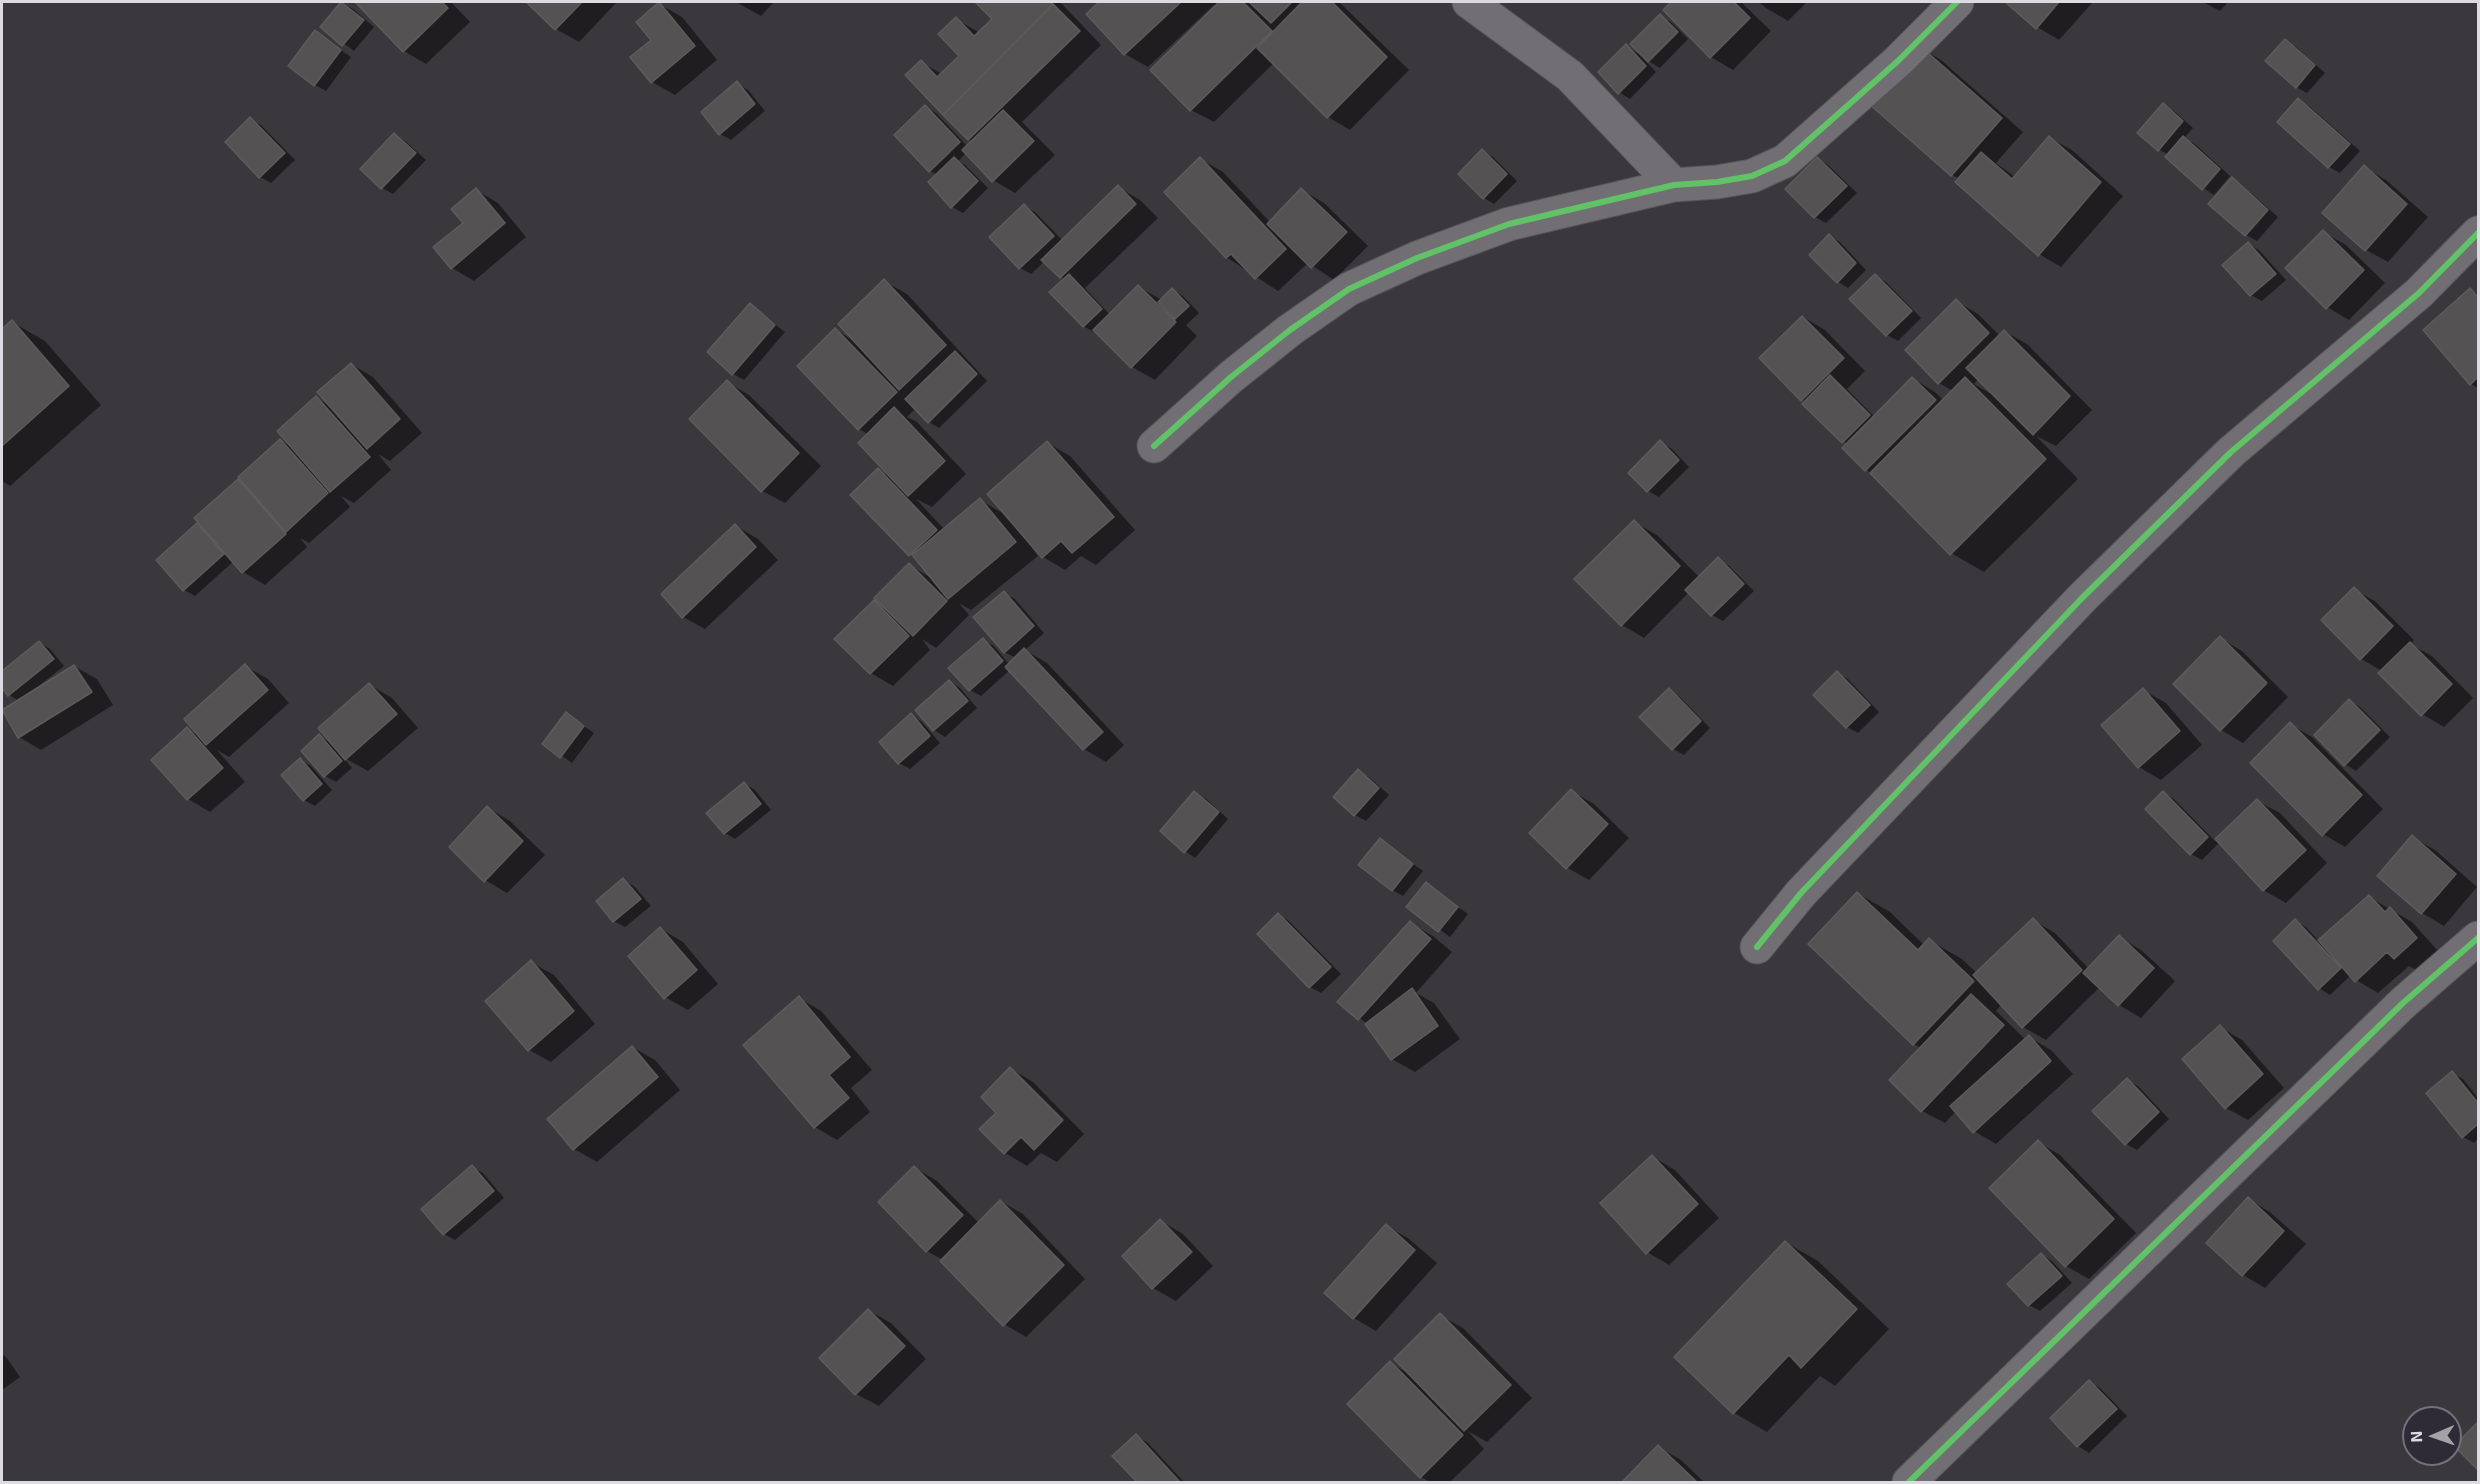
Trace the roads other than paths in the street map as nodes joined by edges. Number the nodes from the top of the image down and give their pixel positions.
1 (1469, 2) edge
2 (1958, 2) edge
3 (1674, 185) junction
4 (2478, 233) edge
5 (1154, 446) dead end
6 (2478, 938) edge
7 (1757, 947) dead end
8 (1909, 1482) edge

1 - 3 street
2 - 3 street
3 - 5 street
4 - 7 street
6 - 8 street

